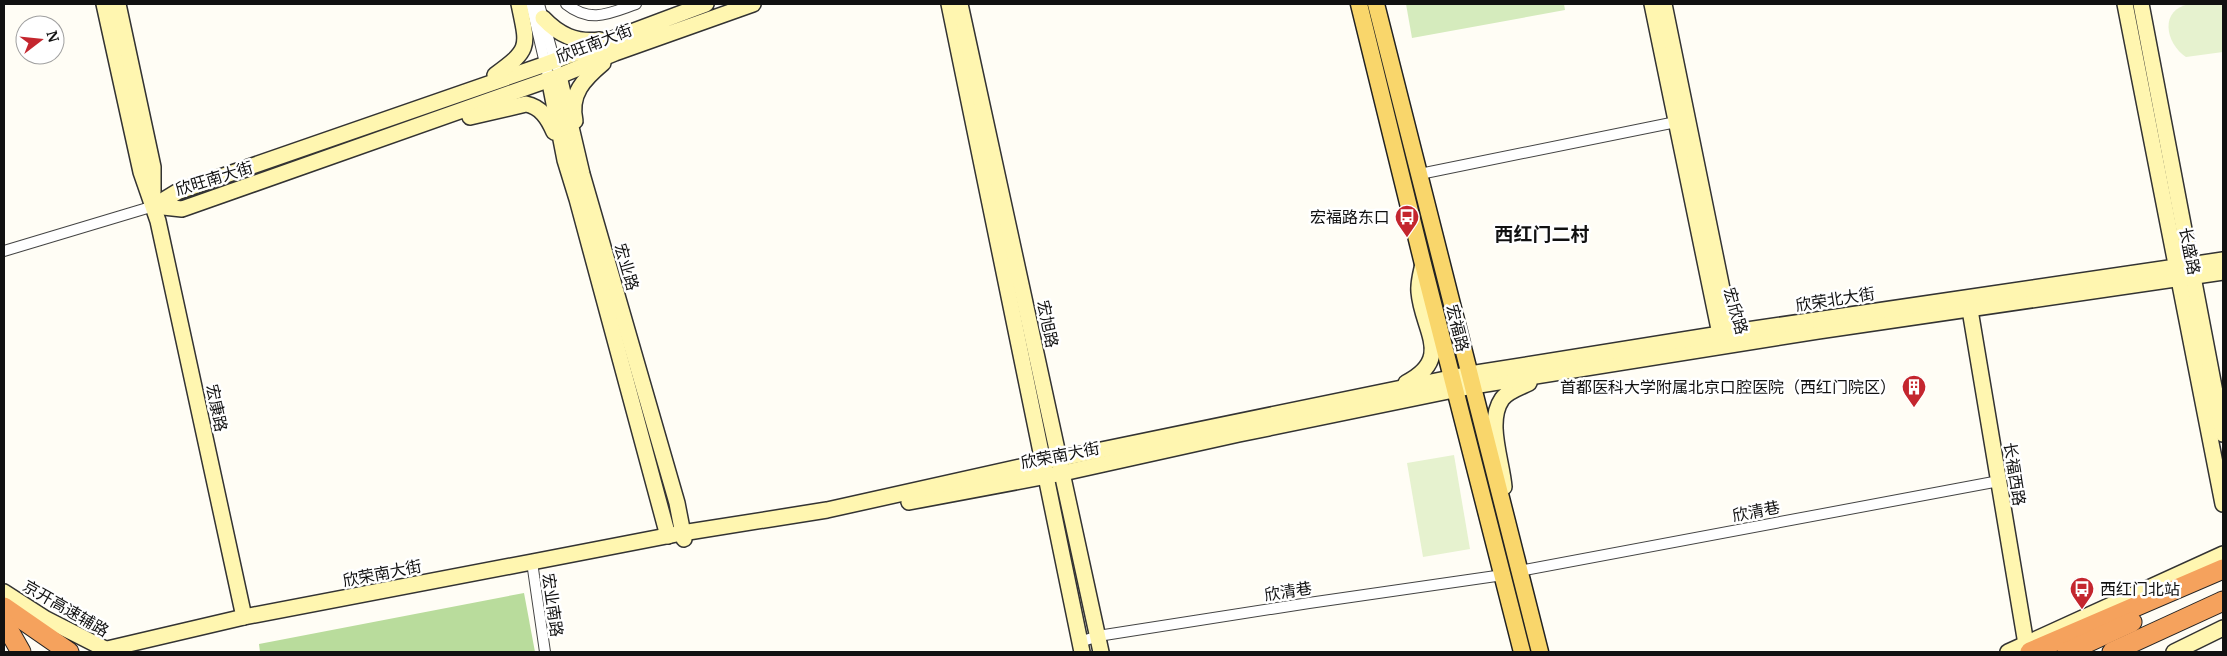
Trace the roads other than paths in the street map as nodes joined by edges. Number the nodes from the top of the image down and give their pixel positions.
1 (104, 4) edge
2 (118, 4) edge
3 (519, 4) edge
4 (530, 4) edge
5 (566, 4) edge
6 (636, 4) edge
7 (706, 4) edge
8 (753, 4) edge
9 (1359, 4) edge
10 (1376, 4) edge
11 (1652, 4) edge
12 (1664, 4) edge
13 (2125, 4) edge
14 (2140, 4) edge
15 (956, 7) edge
16 (541, 11) edge
17 (614, 46) junction
18 (550, 62) junction
19 (554, 78) junction
20 (477, 88) junction
21 (1676, 122) junction
22 (424, 124) junction
23 (565, 160) junction
24 (582, 174) junction
25 (1420, 174) junction
26 (154, 206) junction
27 (4, 251) edge
28 (2223, 260) edge
29 (1423, 264) junction
30 (2192, 270) junction
31 (2176, 271) junction
32 (2223, 272) edge
33 (1970, 310) junction
34 (1726, 338) junction
35 (1546, 375) junction
36 (1472, 380) junction
37 (1455, 384) junction
38 (1392, 390) junction
39 (2223, 434) edge
40 (1062, 466) junction
41 (1045, 469) junction
42 (1999, 481) junction
43 (2223, 504) edge
44 (1506, 516) junction
45 (678, 536) junction
46 (2223, 542) edge
47 (2219, 561) edge
48 (532, 562) junction
49 (1519, 571) junction
50 (1503, 575) junction
51 (2223, 579) edge
52 (4, 592) edge
53 (2223, 601) edge
54 (4, 607) edge
55 (244, 617) junction
56 (4, 622) edge
57 (2223, 628) edge
58 (1098, 636) junction
59 (18, 647) edge
60 (1081, 647) edge
61 (2028, 648) edge
62 (107, 651) edge
63 (69, 652) edge
64 (544, 652) edge
65 (1101, 652) edge
66 (1522, 652) edge
67 (1540, 652) edge
68 (2008, 652) edge
69 (2067, 652) edge
70 (2112, 652) edge
71 (2174, 652) edge

1 - 26 street, 宏康路
2 - 26 street, 宏康路
3 - 20 street
4 - 18 street, 宏业路
5 - 6 street
7 - 17 street, 欣旺南大街
8 - 17 street, 欣旺南大街
9 - 29 main road, 宏福路
10 - 25 main road, 宏福路
11 - 21 street, 宏欣路
12 - 34 street, 宏欣路
13 - 31 street, 长盛路
14 - 30 street, 长盛路
15 - 40 street, 宏旭路
15 - 41 street, 宏旭路
16 - 17 street
16 - 18 street, 宏业路
17 - 18 street, 欣旺南大街
17 - 19 street, 欣旺南大街
17 - 24 street
18 - 19 street, 宏业路
18 - 20 street, 欣旺南大街
19 - 22 street, 欣旺南大街
19 - 23 street, 宏业路
19 - 24 street, 宏业路
20 - 26 street, 欣旺南大街
21 - 25 street
21 - 34 street, 宏欣路
22 - 23 street
22 - 26 street, 欣旺南大街
23 - 45 street, 宏业路
24 - 45 street, 宏业路
25 - 36 main road, 宏福路
26 - 27 street
26 - 55 street, 宏康路
28 - 30 street, 欣荣北大街
29 - 37 main road, 宏福路
29 - 38 street
30 - 31 street, 欣荣北大街
30 - 32 street, 欣荣北大街
30 - 39 street, 长盛路
31 - 33 street, 欣荣北大街
31 - 34 street, 欣荣北大街
31 - 43 street, 长盛路
33 - 34 street, 欣荣北大街
33 - 42 street, 长福西路
34 - 35 street, 欣荣北大街
34 - 36 street, 欣荣北大街
35 - 36 street, 欣荣北大街
35 - 44 street
36 - 37 street, 欣荣北大街
36 - 44 main road, 宏福路
37 - 38 street, 欣荣南大街
37 - 40 street, 欣荣南大街
37 - 50 main road, 宏福路
38 - 40 street, 欣荣南大街
40 - 41 street, 欣荣南大街
40 - 58 street, 宏旭路
41 - 45 street, 欣荣南大街
41 - 60 street, 宏旭路
42 - 49 street, 欣清巷
42 - 61 street, 长福西路
44 - 49 main road, 宏福路
45 - 48 street, 欣荣南大街
46 - 47 street
47 - 61 highway
48 - 55 street, 欣荣南大街
48 - 64 street, 宏业南路
49 - 67 main road, 宏福路
50 - 58 street, 欣清巷
50 - 66 main road, 宏福路
51 - 69 highway
52 - 62 street, 京开高速辅路
53 - 70 highway
54 - 63 highway
55 - 62 street, 欣荣南大街
56 - 59 highway
57 - 71 street
58 - 60 street, 欣清巷
58 - 65 street, 宏旭路
61 - 68 street

